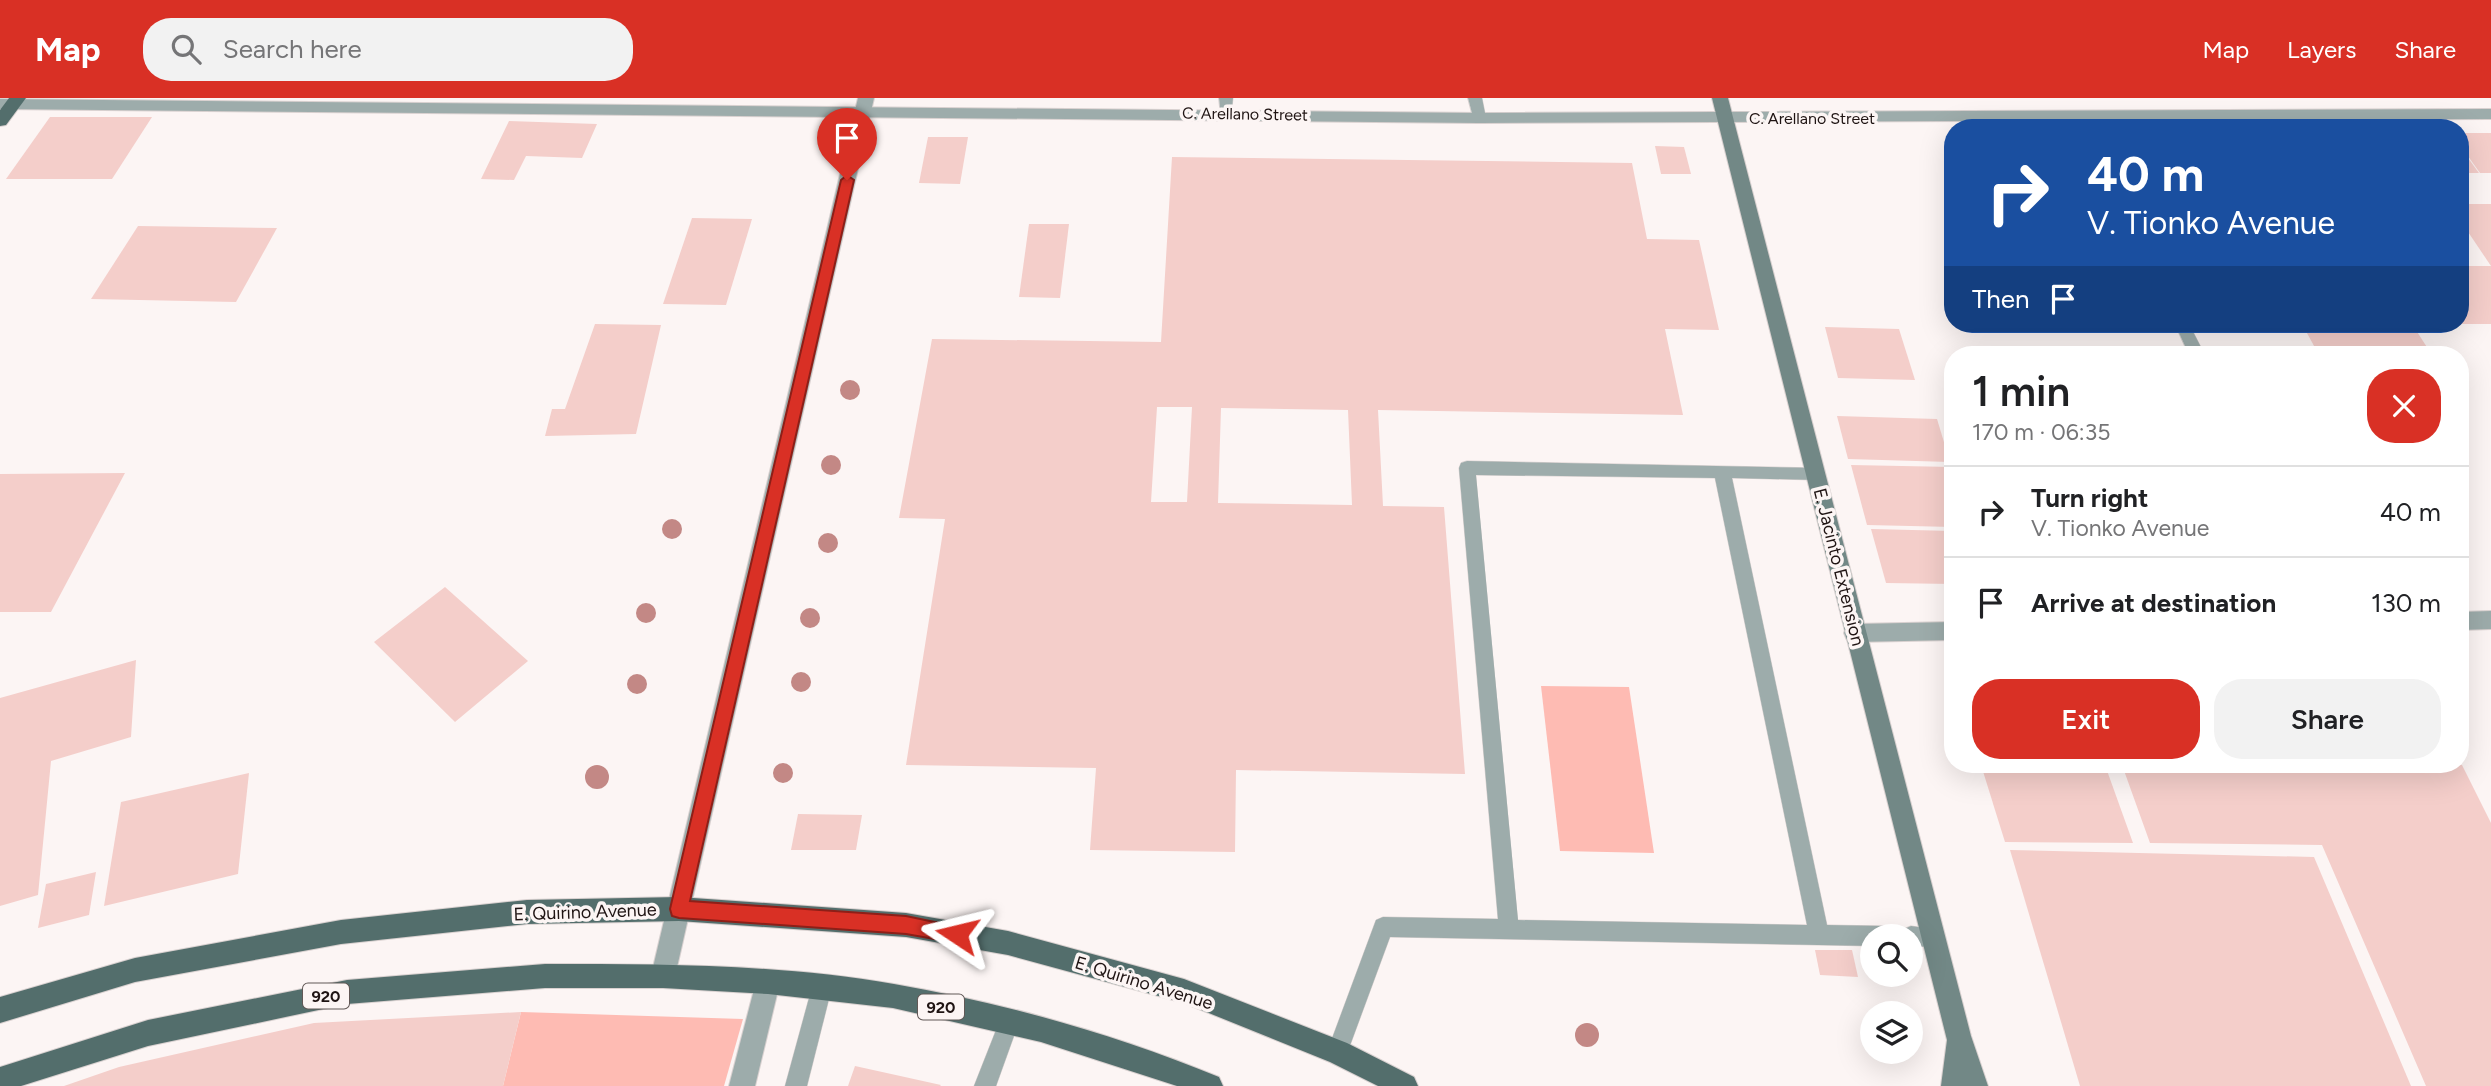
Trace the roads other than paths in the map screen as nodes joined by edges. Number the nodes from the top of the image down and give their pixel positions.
1 (1475, 98) edge
2 (10, 102) edge
3 (864, 105) edge
4 (1226, 106) edge
5 (1723, 108) edge
6 (2491, 114) edge
7 (1479, 118) junction
8 (0, 121) edge
9 (1722, 471) junction
10 (1815, 472) junction
11 (2491, 620) edge
12 (2469, 621) edge
13 (1944, 631) edge
14 (1855, 633) junction
15 (679, 909) junction
16 (1919, 924) edge
17 (1509, 929) junction
18 (1819, 935) junction
19 (1860, 936) edge
20 (1923, 940) edge
21 (663, 976) junction
22 (768, 982) junction
23 (822, 988) junction
24 (0, 1010) edge
25 (1009, 1022) junction
26 (1958, 1037) junction
27 (1338, 1052) junction
28 (0, 1080) edge
29 (742, 1086) edge
30 (796, 1086) edge
31 (985, 1086) edge
32 (1210, 1086) edge
33 (1405, 1086) edge
34 (1954, 1086) edge
35 (1975, 1086) edge

1 - 7 lane
2 - 3 street, C. Arellano Street
2 - 8 main road
3 - 4 street, C. Arellano Street
3 - 15 street
4 - 7 street, C. Arellano Street
5 - 6 street, C. Arellano Street
5 - 7 street, C. Arellano Street
5 - 10 main road, E. Jacinto Extension
9 - 10 lane
9 - 17 lane
9 - 18 lane
10 - 14 main road, E. Jacinto Extension
11 - 12 street
13 - 14 street
14 - 16 main road, E. Jacinto Extension
15 - 21 street
15 - 24 main road, E. Quirino Avenue
15 - 27 main road, E. Quirino Avenue
17 - 18 lane
17 - 27 lane
18 - 19 lane
20 - 26 main road, E. Jacinto Extension
21 - 22 main road, 920
21 - 28 main road, 920
22 - 23 main road, 920
22 - 29 street
23 - 25 main road, 920
23 - 30 lane
25 - 31 lane
25 - 32 main road, 920
26 - 34 main road, E. Jacinto Extension
26 - 35 main road, E. Jacinto Extension
27 - 33 main road, E. Quirino Avenue

